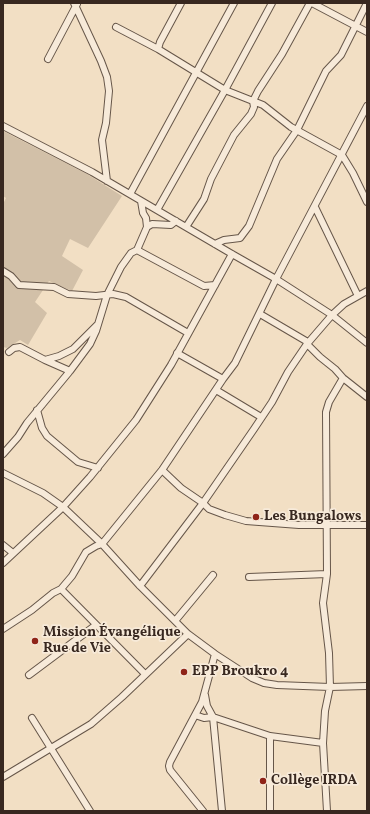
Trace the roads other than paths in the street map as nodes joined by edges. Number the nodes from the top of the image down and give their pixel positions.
1 (181, 3) edge
2 (234, 3) edge
3 (272, 3) edge
4 (311, 3) edge
5 (367, 3) edge
6 (76, 4) edge
7 (116, 27) dead end
8 (361, 27) edge
9 (367, 32) edge
10 (158, 49) junction
11 (48, 59) dead end
12 (196, 72) junction
13 (225, 90) junction
14 (253, 101) junction
15 (367, 106) edge
16 (3, 126) edge
17 (297, 130) junction
18 (342, 155) junction
19 (107, 181) junction
20 (130, 194) junction
21 (141, 201) junction
22 (367, 202) edge
23 (315, 207) junction
24 (157, 210) junction
25 (176, 221) junction
26 (147, 227) junction
27 (186, 227) junction
28 (215, 244) junction
29 (137, 250) junction
30 (232, 254) junction
31 (3, 271) edge
32 (276, 279) junction
33 (215, 284) junction
34 (367, 291) edge
35 (107, 295) junction
36 (358, 296) junction
37 (260, 314) junction
38 (332, 315) junction
39 (98, 324) junction
40 (188, 333) junction
41 (367, 343) edge
42 (307, 344) junction
43 (9, 352) dead end
44 (177, 353) junction
45 (45, 360) junction
46 (70, 371) junction
47 (343, 378) junction
48 (223, 379) junction
49 (216, 390) junction
50 (367, 397) edge
51 (37, 410) junction
52 (260, 417) junction
53 (3, 454) edge
54 (98, 468) junction
55 (162, 470) junction
56 (3, 473) edge
57 (203, 503) junction
58 (63, 507) junction
59 (367, 524) edge
60 (327, 526) junction
61 (102, 544) junction
62 (3, 545) edge
63 (13, 553) junction
64 (3, 563) edge
65 (326, 574) junction
66 (213, 575) dead end
67 (249, 577) dead end
68 (140, 586) junction
69 (61, 589) junction
70 (175, 621) junction
71 (96, 625) junction
72 (3, 629) edge
73 (188, 634) junction
74 (215, 654) junction
75 (145, 674) junction
76 (29, 675) dead end
77 (367, 686) edge
78 (330, 687) junction
79 (205, 695) junction
80 (195, 715) junction
81 (213, 717) junction
82 (32, 718) dead end
83 (270, 736) junction
84 (323, 743) junction
85 (51, 748) junction
86 (4, 775) edge
87 (90, 811) edge
88 (202, 811) edge
89 (222, 811) edge
90 (270, 811) edge
91 (326, 811) edge

1 - 10 street
2 - 12 street
3 - 13 street
4 - 8 street
4 - 14 street
5 - 8 street
6 - 11 street
6 - 19 street
7 - 10 street
8 - 9 street
8 - 17 street
10 - 12 street
12 - 13 street
12 - 20 street
13 - 14 street
13 - 24 street
14 - 17 street
14 - 27 street
15 - 18 street
16 - 19 street
17 - 18 street
17 - 28 street
18 - 22 street
18 - 23 street
19 - 20 street
20 - 21 street
21 - 24 street
21 - 26 street
23 - 32 street
23 - 36 street
24 - 25 street
25 - 26 street
25 - 27 street
26 - 29 street
27 - 28 street
28 - 30 street
29 - 33 street
29 - 35 street
30 - 32 street
30 - 33 street
31 - 35 street
32 - 37 street
32 - 38 street
33 - 40 street
34 - 36 street
35 - 39 street
35 - 40 street
36 - 38 street
37 - 42 street
37 - 48 street
38 - 41 street
38 - 42 street
39 - 45 street
39 - 46 street
40 - 44 street
42 - 47 street
42 - 52 street
43 - 45 street
44 - 48 street
44 - 54 street
45 - 46 street
46 - 51 street
47 - 50 street
47 - 60 street
48 - 49 street
49 - 52 street
49 - 55 street
51 - 53 street
51 - 54 street
52 - 57 street
54 - 58 street
55 - 57 street
55 - 61 street
56 - 58 street
57 - 60 street
57 - 68 street
58 - 61 street
58 - 63 street
59 - 60 street
60 - 65 street
61 - 68 street
61 - 69 street
62 - 63 street
63 - 64 street
65 - 67 street
65 - 78 street
66 - 70 street
68 - 70 street
69 - 71 street
69 - 72 street
70 - 73 street
71 - 75 street
71 - 76 street
73 - 74 street
73 - 75 street
74 - 78 street
74 - 79 street
75 - 85 street
77 - 78 street
78 - 84 street
79 - 80 street
79 - 81 street
80 - 81 street
80 - 88 street
81 - 83 street
81 - 89 street
82 - 85 street
83 - 84 street
83 - 90 street
84 - 91 street
85 - 86 street
85 - 87 street

